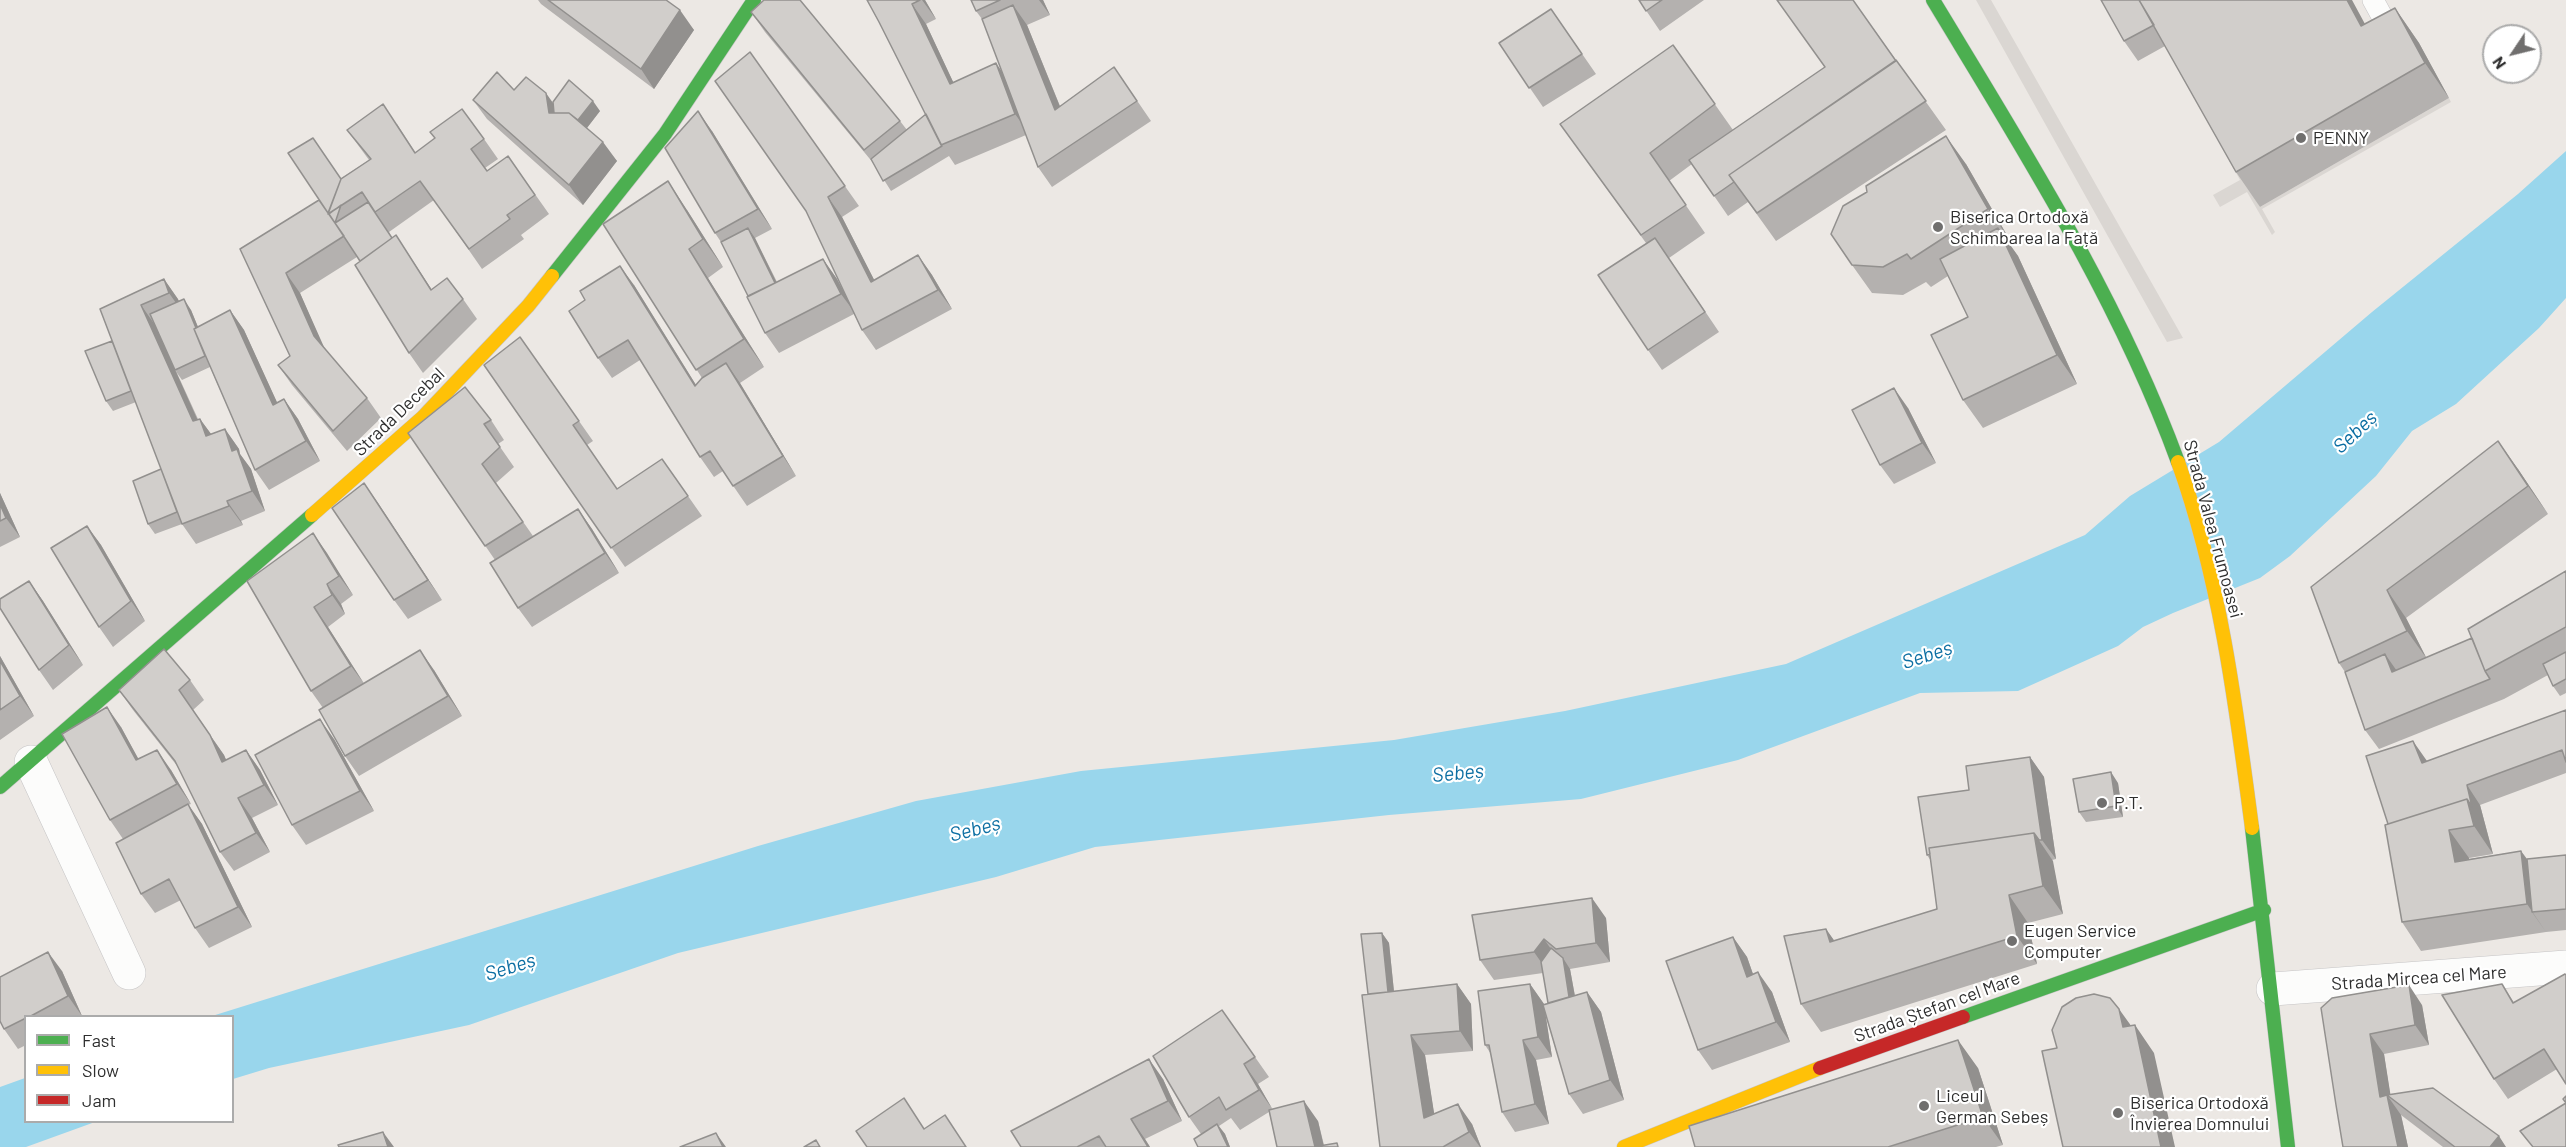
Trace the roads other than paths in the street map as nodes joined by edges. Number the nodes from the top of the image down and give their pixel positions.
1 (754, 0) edge
2 (1933, 0) edge
3 (2373, 0) edge
4 (2398, 46) edge
5 (31, 762) junction
6 (0, 787) edge
7 (2264, 909) junction
8 (2566, 967) edge
9 (129, 973) dead end
10 (2273, 989) junction
11 (1624, 1147) edge
12 (2288, 1147) edge

1 - 5 street, Strada Decebal
2 - 7 street, Strada Valea Frumoasei
3 - 4 lane
5 - 6 street, Strada Decebal
5 - 9 street
7 - 10 street, Strada Valea Frumoasei
7 - 11 street, Strada Ștefan cel Mare
8 - 10 street, Strada Mircea cel Mare
10 - 12 street, Strada Valea Frumoasei

